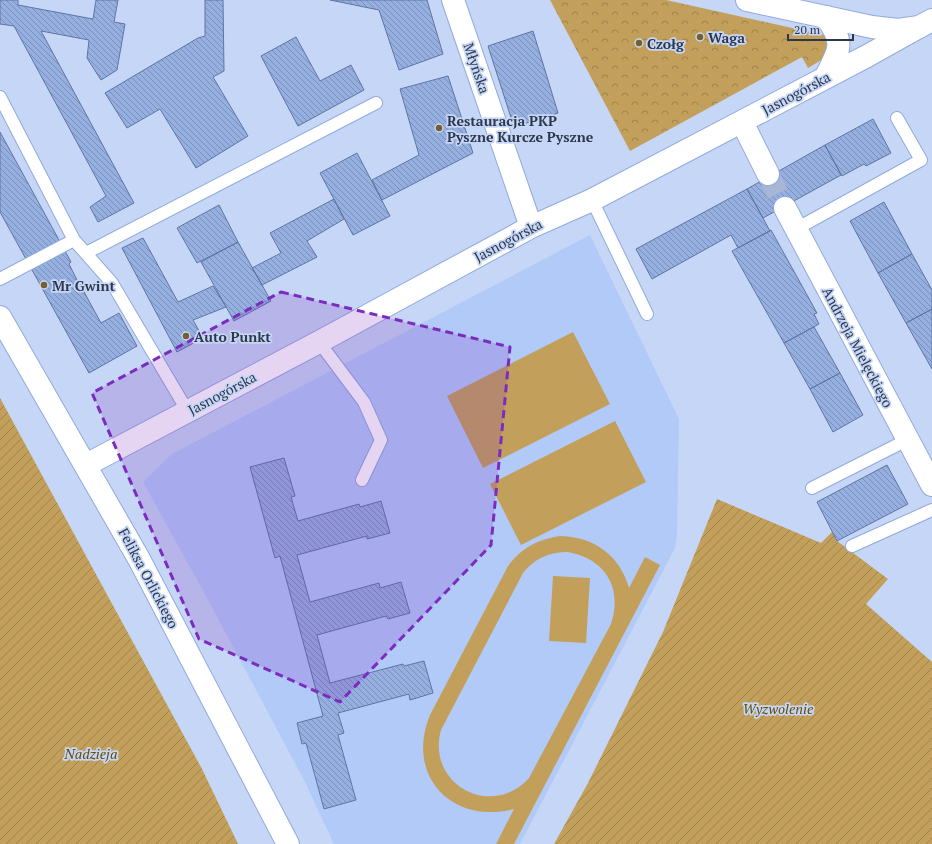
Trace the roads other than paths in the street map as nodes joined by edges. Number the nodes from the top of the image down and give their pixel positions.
1 (454, 0) edge
2 (747, 0) edge
3 (789, 4) edge
4 (826, 17) junction
5 (925, 23) edge
6 (825, 78) junction
7 (0, 97) edge
8 (376, 103) dead end
9 (897, 118) dead end
10 (742, 122) junction
11 (768, 174) tunnel mouth
12 (592, 200) junction
13 (785, 208) tunnel mouth
14 (531, 227) junction
15 (796, 229) junction
16 (74, 240) junction
17 (86, 253) junction
18 (0, 279) edge
19 (647, 314) dead end
20 (0, 317) edge
21 (319, 342) junction
22 (188, 412) junction
23 (907, 440) junction
24 (86, 466) junction
25 (362, 480) dead end
26 (932, 485) edge
27 (812, 488) dead end
28 (932, 510) edge
29 (852, 546) dead end
30 (288, 844) edge

1 - 14 street, Młyńska
2 - 3 street
3 - 4 street
4 - 5 street
4 - 6 street
5 - 6 street, Jasnogórska
6 - 10 street, Jasnogórska
7 - 16 lane
8 - 17 lane
9 - 15 lane
10 - 11 street
10 - 12 street, Jasnogórska
12 - 14 street, Jasnogórska
12 - 19 lane
13 - 15 street, Andrzeja Mielęckiego
14 - 21 street, Jasnogórska
15 - 23 street, Andrzeja Mielęckiego
16 - 17 lane
16 - 18 lane
17 - 22 lane
20 - 24 street, Feliksa Orlickiego
21 - 22 street, Jasnogórska
21 - 25 lane
22 - 24 street, Jasnogórska
23 - 26 street, Andrzeja Mielęckiego
23 - 27 lane
24 - 30 street, Feliksa Orlickiego
28 - 29 lane

